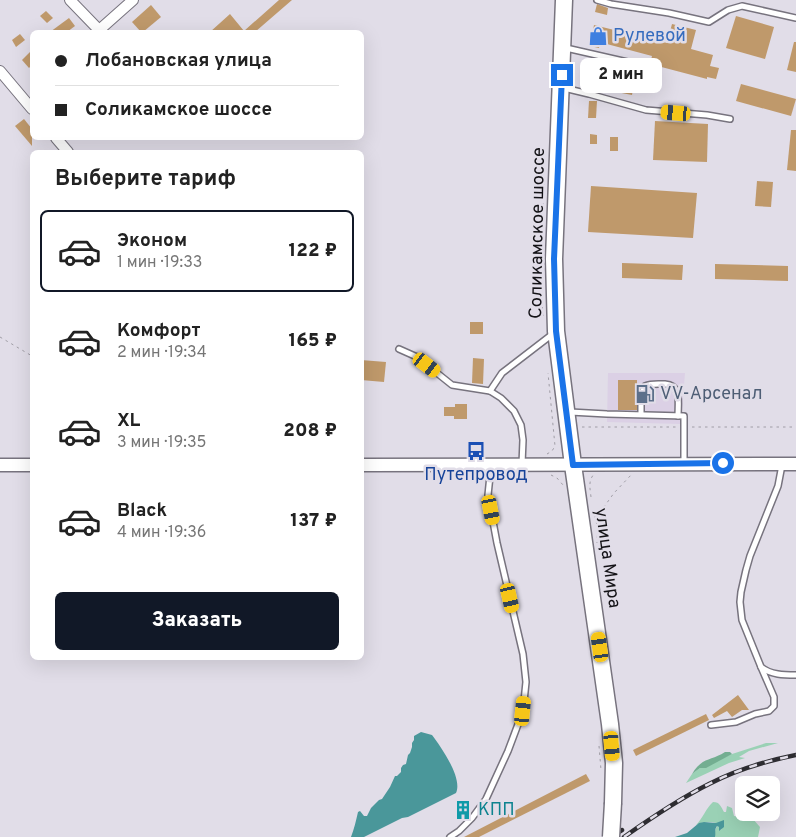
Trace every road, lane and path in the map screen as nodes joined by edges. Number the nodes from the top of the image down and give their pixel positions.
1 (70, 0) edge
2 (133, 0) edge
3 (564, 0) edge
4 (597, 0) edge
5 (796, 13) edge
6 (793, 18) edge
7 (97, 30) edge
8 (99, 30) edge
9 (563, 48) junction
10 (645, 66) dead end
11 (0, 71) edge
12 (561, 88) junction
13 (30, 92) edge
14 (24, 98) junction
15 (30, 106) edge
16 (730, 120) dead end
17 (58, 140) edge
18 (66, 150) edge
19 (556, 331) junction
20 (0, 337) edge
21 (398, 349) dead end
22 (30, 355) edge
23 (490, 391) junction
24 (567, 412) junction
25 (641, 414) junction
26 (678, 416) junction
27 (555, 446) dead end
28 (543, 456) dead end
29 (684, 463) junction
30 (522, 464) junction
31 (782, 464) junction
32 (796, 464) edge
33 (0, 465) edge
34 (30, 465) edge
35 (364, 465) edge
36 (491, 465) junction
37 (573, 465) junction
38 (635, 470) dead end
39 (598, 472) dead end
40 (552, 476) dead end
41 (564, 488) dead end
42 (591, 501) dead end
43 (592, 510) dead end
44 (596, 518) junction
45 (598, 533) dead end
46 (761, 667) junction
47 (796, 675) edge
48 (711, 725) dead end
49 (599, 744) dead end
50 (601, 776) dead end
51 (450, 837) edge
52 (611, 837) edge

1 - 7 street
2 - 8 street
3 - 9 highway, Соликамское шоссе
4 - 6 lane
5 - 6 lane
9 - 10 lane
9 - 12 highway, Соликамское шоссе
11 - 14 street
12 - 16 lane
12 - 19 highway, Соликамское шоссе
13 - 14 street
14 - 15 street
17 - 18 street
19 - 23 lane
19 - 24 highway, Соликамское шоссе
20 - 22 path
21 - 23 lane
23 - 30 lane
24 - 25 lane
24 - 37 highway, Соликамское шоссе
25 - 26 lane
25 - 26 lane
26 - 29 lane
27 - 28 path
29 - 31 street
29 - 37 street
30 - 36 street
30 - 37 street
31 - 32 street
31 - 46 lane
33 - 34 street
35 - 36 street
36 - 51 lane
37 - 52 highway, улица Мира, bridge
38 - 44 path
39 - 42 path
40 - 41 path
43 - 44 path
44 - 45 path
46 - 47 lane
46 - 48 lane
49 - 50 path

